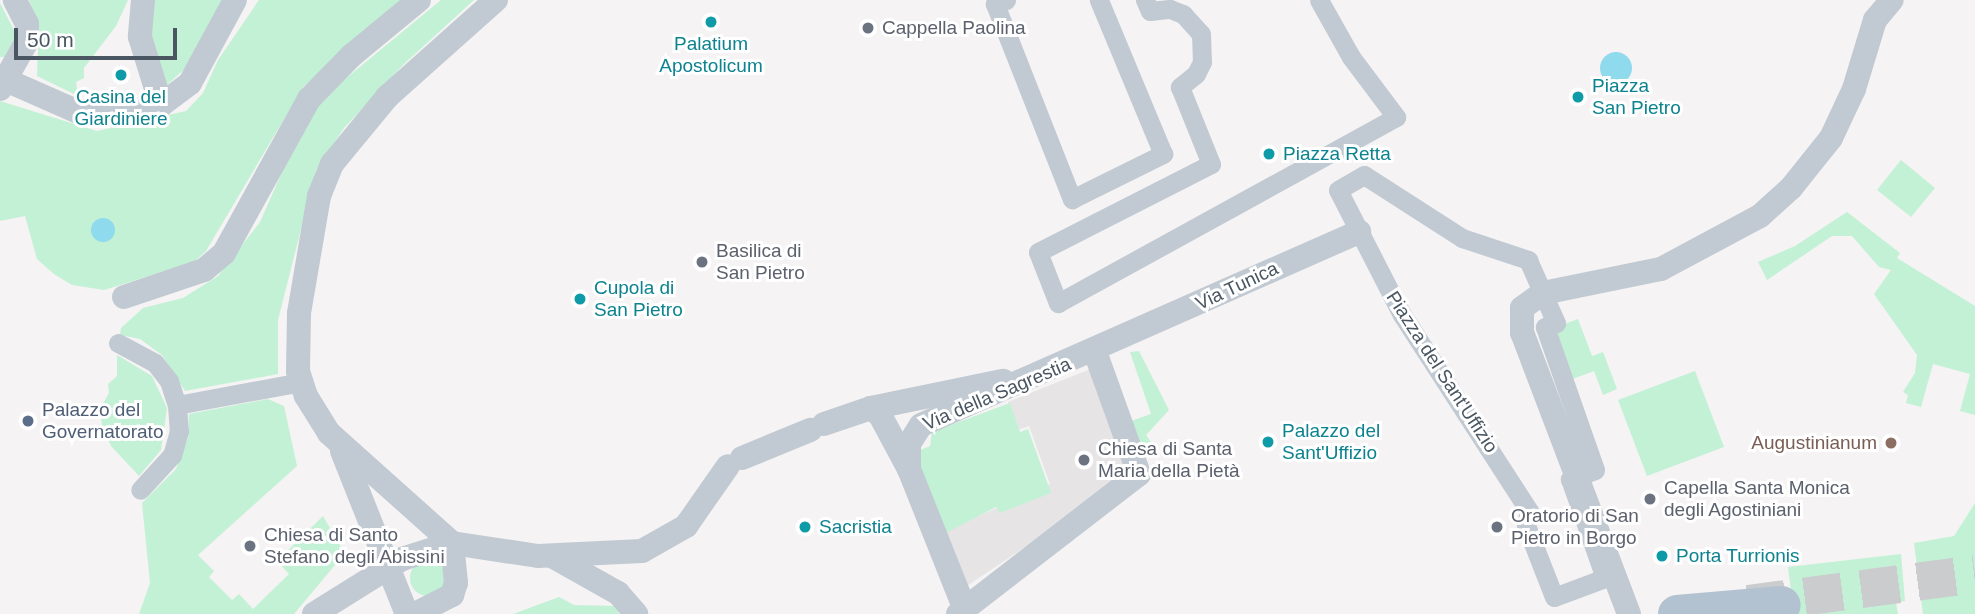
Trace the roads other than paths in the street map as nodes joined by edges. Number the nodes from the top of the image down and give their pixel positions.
1 (15, 0) edge
2 (143, 0) edge
3 (235, 0) edge
4 (419, 0) edge
5 (496, 0) edge
6 (1006, 0) edge
7 (1099, 0) edge
8 (1145, 0) edge
9 (1319, 0) edge
10 (1886, 6) edge
11 (4, 85) edge
12 (161, 105) junction
13 (1359, 232) junction
14 (1543, 293) junction
15 (124, 297) dead end
16 (118, 343) dead end
17 (1106, 347) junction
18 (301, 382) junction
19 (1026, 383) junction
20 (177, 405) junction
21 (860, 411) junction
22 (339, 444) junction
23 (909, 469) junction
24 (1579, 476) junction
25 (140, 490) dead end
26 (452, 543) junction
27 (551, 556) junction
28 (390, 567) junction
29 (1782, 605) tunnel mouth
30 (961, 612) edge
31 (314, 614) edge
32 (407, 614) edge
33 (415, 614) edge
34 (636, 614) edge
35 (1629, 614) edge
36 (1677, 614) edge

1 - 11 street
2 - 12 street
3 - 12 street
4 - 15 street
5 - 18 street
6 - 7 street
8 - 9 street
10 - 14 street
11 - 12 street
13 - 14 street, Piazza del Sant'Uffizio
13 - 17 street, Via Tunica
13 - 24 street, Piazza del Sant'Uffizio
14 - 24 street, Piazza del Sant'Uffizio
14 - 24 street, Piazza del Sant'Uffizio
16 - 20 street
17 - 19 street, Via della Sagrestia
17 - 30 street
18 - 20 street
18 - 22 street
19 - 21 street
19 - 23 street, Via della Sagrestia
20 - 25 street
21 - 23 street
21 - 27 street
22 - 26 street
22 - 28 street
23 - 30 street
24 - 35 street, Piazza del Sant'Uffizio
26 - 27 street
26 - 28 street
26 - 33 street
27 - 34 street
28 - 31 street
28 - 32 street
29 - 36 main road

